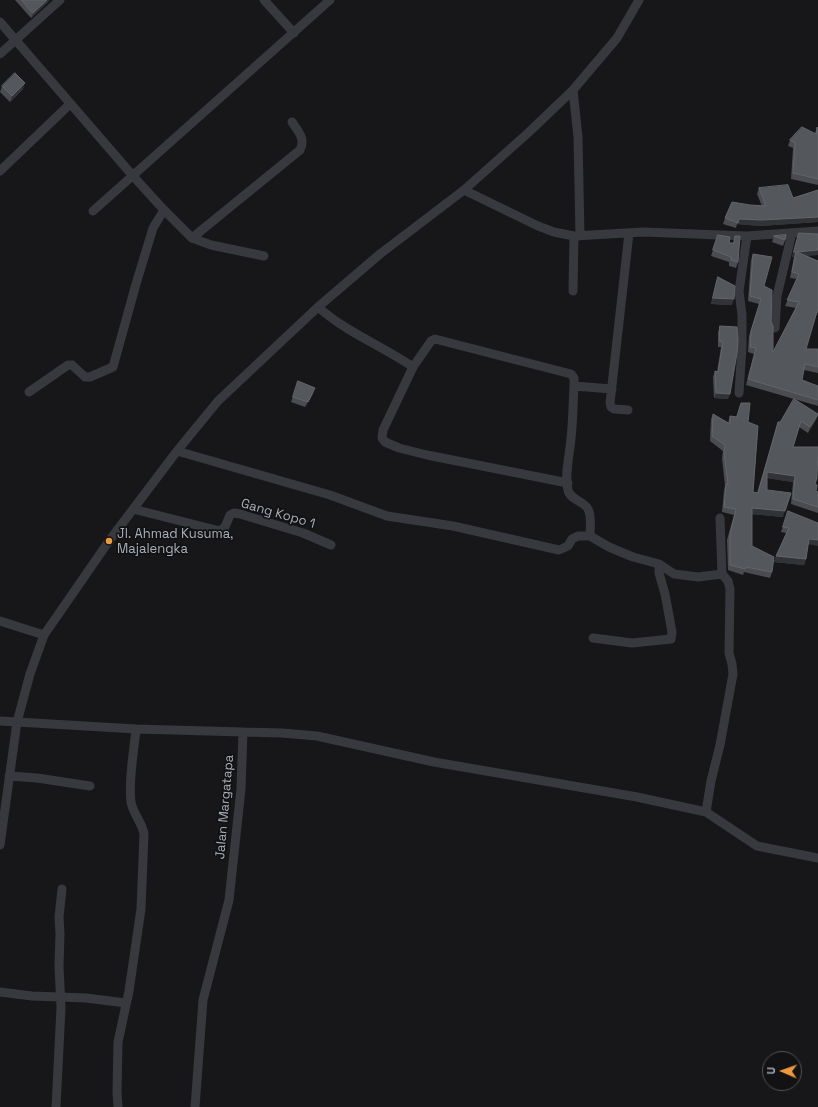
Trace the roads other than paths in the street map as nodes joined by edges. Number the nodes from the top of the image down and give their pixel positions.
1 (60, 0) edge
2 (264, 0) edge
3 (330, 0) edge
4 (639, 0) edge
5 (0, 22) edge
6 (294, 33) junction
7 (15, 40) junction
8 (0, 54) edge
9 (573, 90) junction
10 (70, 104) junction
11 (292, 122) dead end
12 (0, 171) edge
13 (133, 176) junction
14 (464, 190) junction
15 (164, 210) junction
16 (94, 211) dead end
17 (818, 231) edge
18 (629, 233) junction
19 (792, 233) junction
20 (577, 236) junction
21 (747, 236) junction
22 (192, 238) junction
23 (264, 256) dead end
24 (573, 291) dead end
25 (318, 307) junction
26 (775, 328) edge
27 (413, 367) junction
28 (574, 386) junction
29 (612, 389) junction
30 (29, 392) dead end
31 (739, 393) dead end
32 (628, 410) dead end
33 (177, 450) junction
34 (568, 482) junction
35 (133, 509) junction
36 (720, 518) dead end
37 (590, 536) junction
38 (331, 545) dead end
39 (659, 564) junction
40 (722, 574) junction
41 (0, 621) edge
42 (44, 636) junction
43 (593, 638) dead end
44 (0, 721) edge
45 (17, 722) junction
46 (136, 730) junction
47 (243, 732) junction
48 (9, 776) junction
49 (90, 786) dead end
50 (706, 812) junction
51 (0, 845) edge
52 (818, 858) edge
53 (62, 889) dead end
54 (0, 992) edge
55 (60, 997) junction
56 (126, 1003) junction
57 (56, 1107) edge
58 (118, 1107) edge
59 (195, 1107) edge

1 - 7 street
2 - 6 street
3 - 6 street
4 - 9 street
5 - 7 street
6 - 13 street
7 - 8 street
7 - 10 street
9 - 14 street
9 - 20 street
10 - 12 street
10 - 13 street
11 - 22 street
13 - 15 street
13 - 16 street
14 - 20 street
14 - 25 street
15 - 22 street
15 - 30 street
17 - 19 street
18 - 20 street
18 - 21 street
18 - 29 street
19 - 21 street
19 - 26 street
20 - 24 street
21 - 31 street
22 - 23 street
25 - 27 street
25 - 33 street
27 - 28 street
27 - 34 street
28 - 29 street
28 - 34 street
29 - 32 street
33 - 35 street
33 - 37 street
34 - 37 street
35 - 38 street, Gang Kopo 1
35 - 42 street
36 - 40 street
37 - 39 street
39 - 40 street
39 - 43 street
40 - 50 street
41 - 42 street
42 - 45 street
44 - 45 street
45 - 46 street
45 - 48 street
46 - 47 street
46 - 56 street
47 - 50 street
47 - 59 street, Jalan Margatapa
48 - 49 street
48 - 51 street
50 - 52 street
53 - 55 street
54 - 55 street
55 - 56 street
55 - 57 street
56 - 58 street

